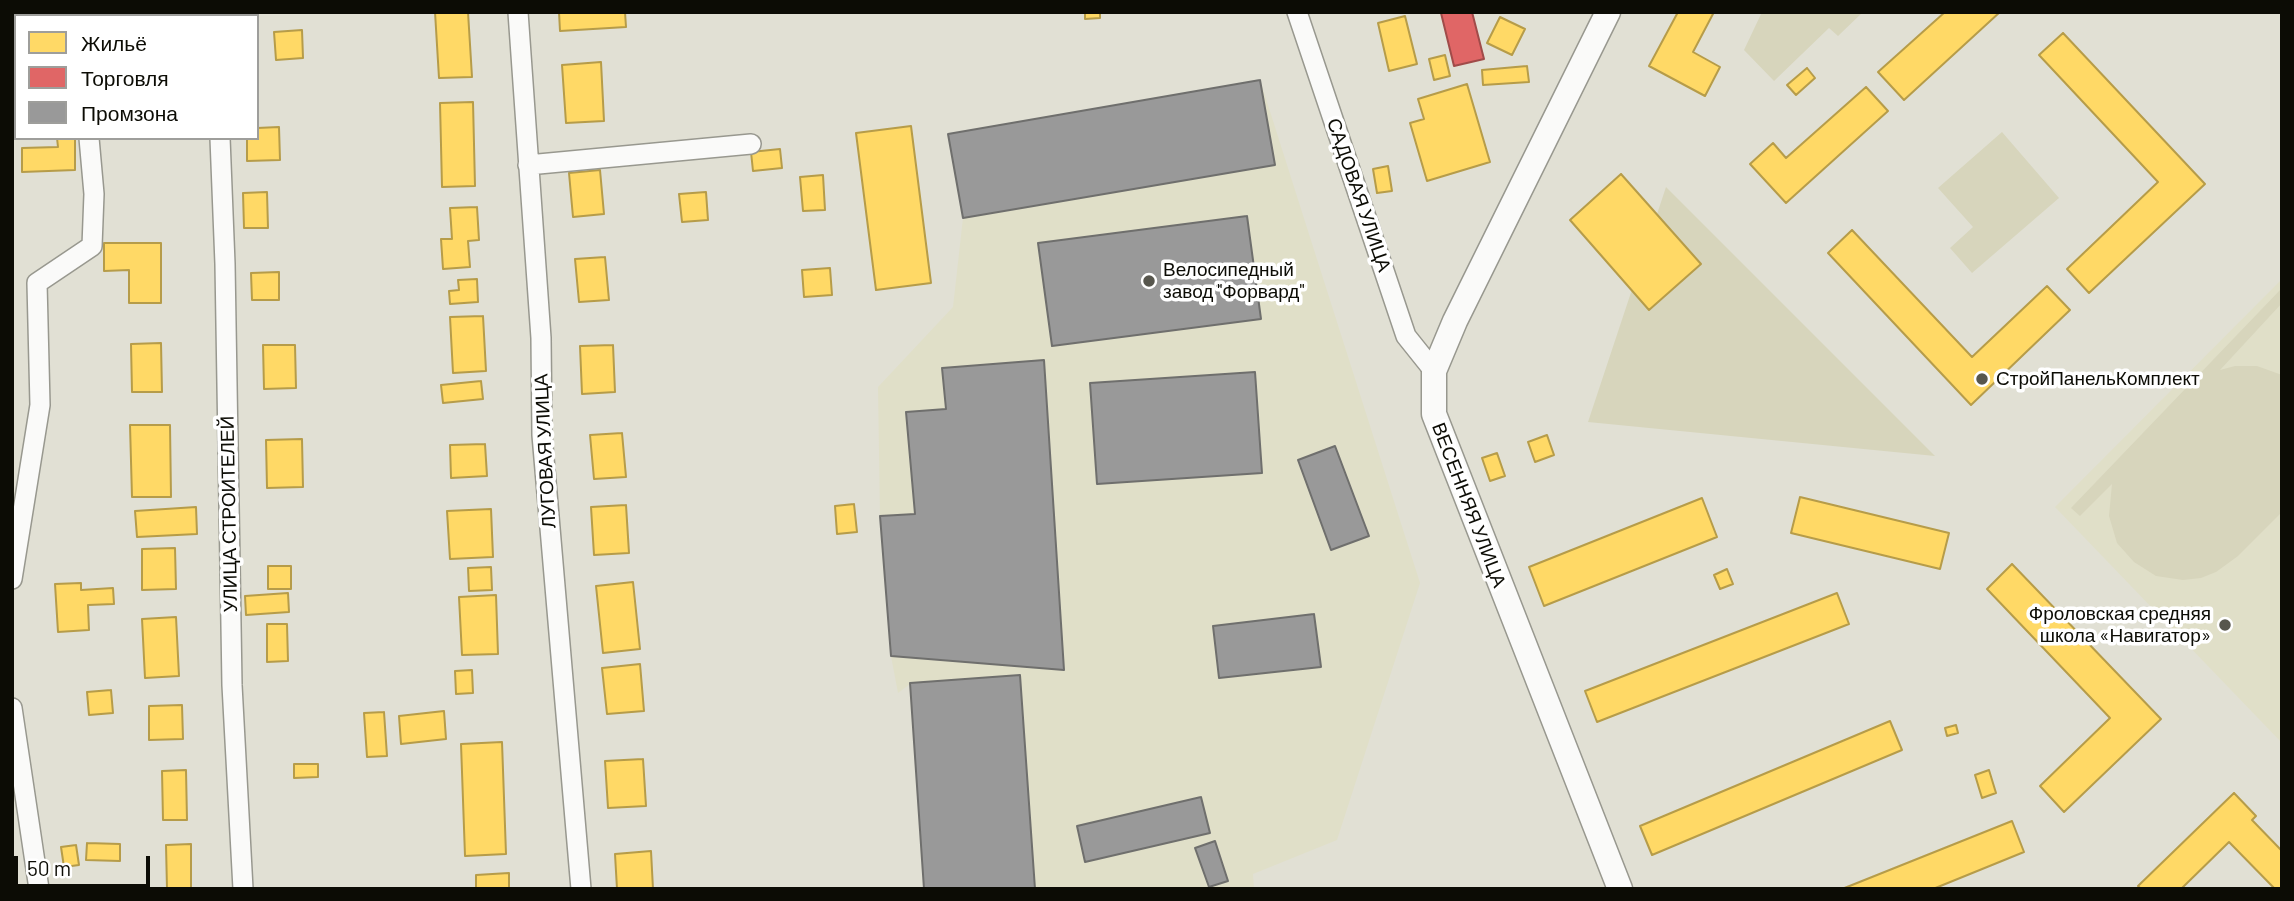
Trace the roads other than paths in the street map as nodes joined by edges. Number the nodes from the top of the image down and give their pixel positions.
1 (518, 12) edge
2 (1297, 12) edge
3 (1608, 12) edge
4 (89, 140) edge
5 (220, 140) edge
6 (751, 144) dead end
7 (528, 165) junction
8 (1434, 371) junction
9 (12, 579) edge
10 (12, 708) edge
11 (40, 889) edge
12 (243, 889) edge
13 (581, 889) edge
14 (1620, 889) edge

1 - 7 street, ЛУГОВАЯ УЛИЦА
2 - 8 street, САДОВАЯ УЛИЦА
3 - 8 street, ВЕСЕННЯЯ УЛИЦА
4 - 9 street
5 - 12 street, УЛИЦА СТРОИТЕЛЕЙ
6 - 7 street
7 - 13 street, ЛУГОВАЯ УЛИЦА
8 - 14 street, ВЕСЕННЯЯ УЛИЦА
10 - 11 street

